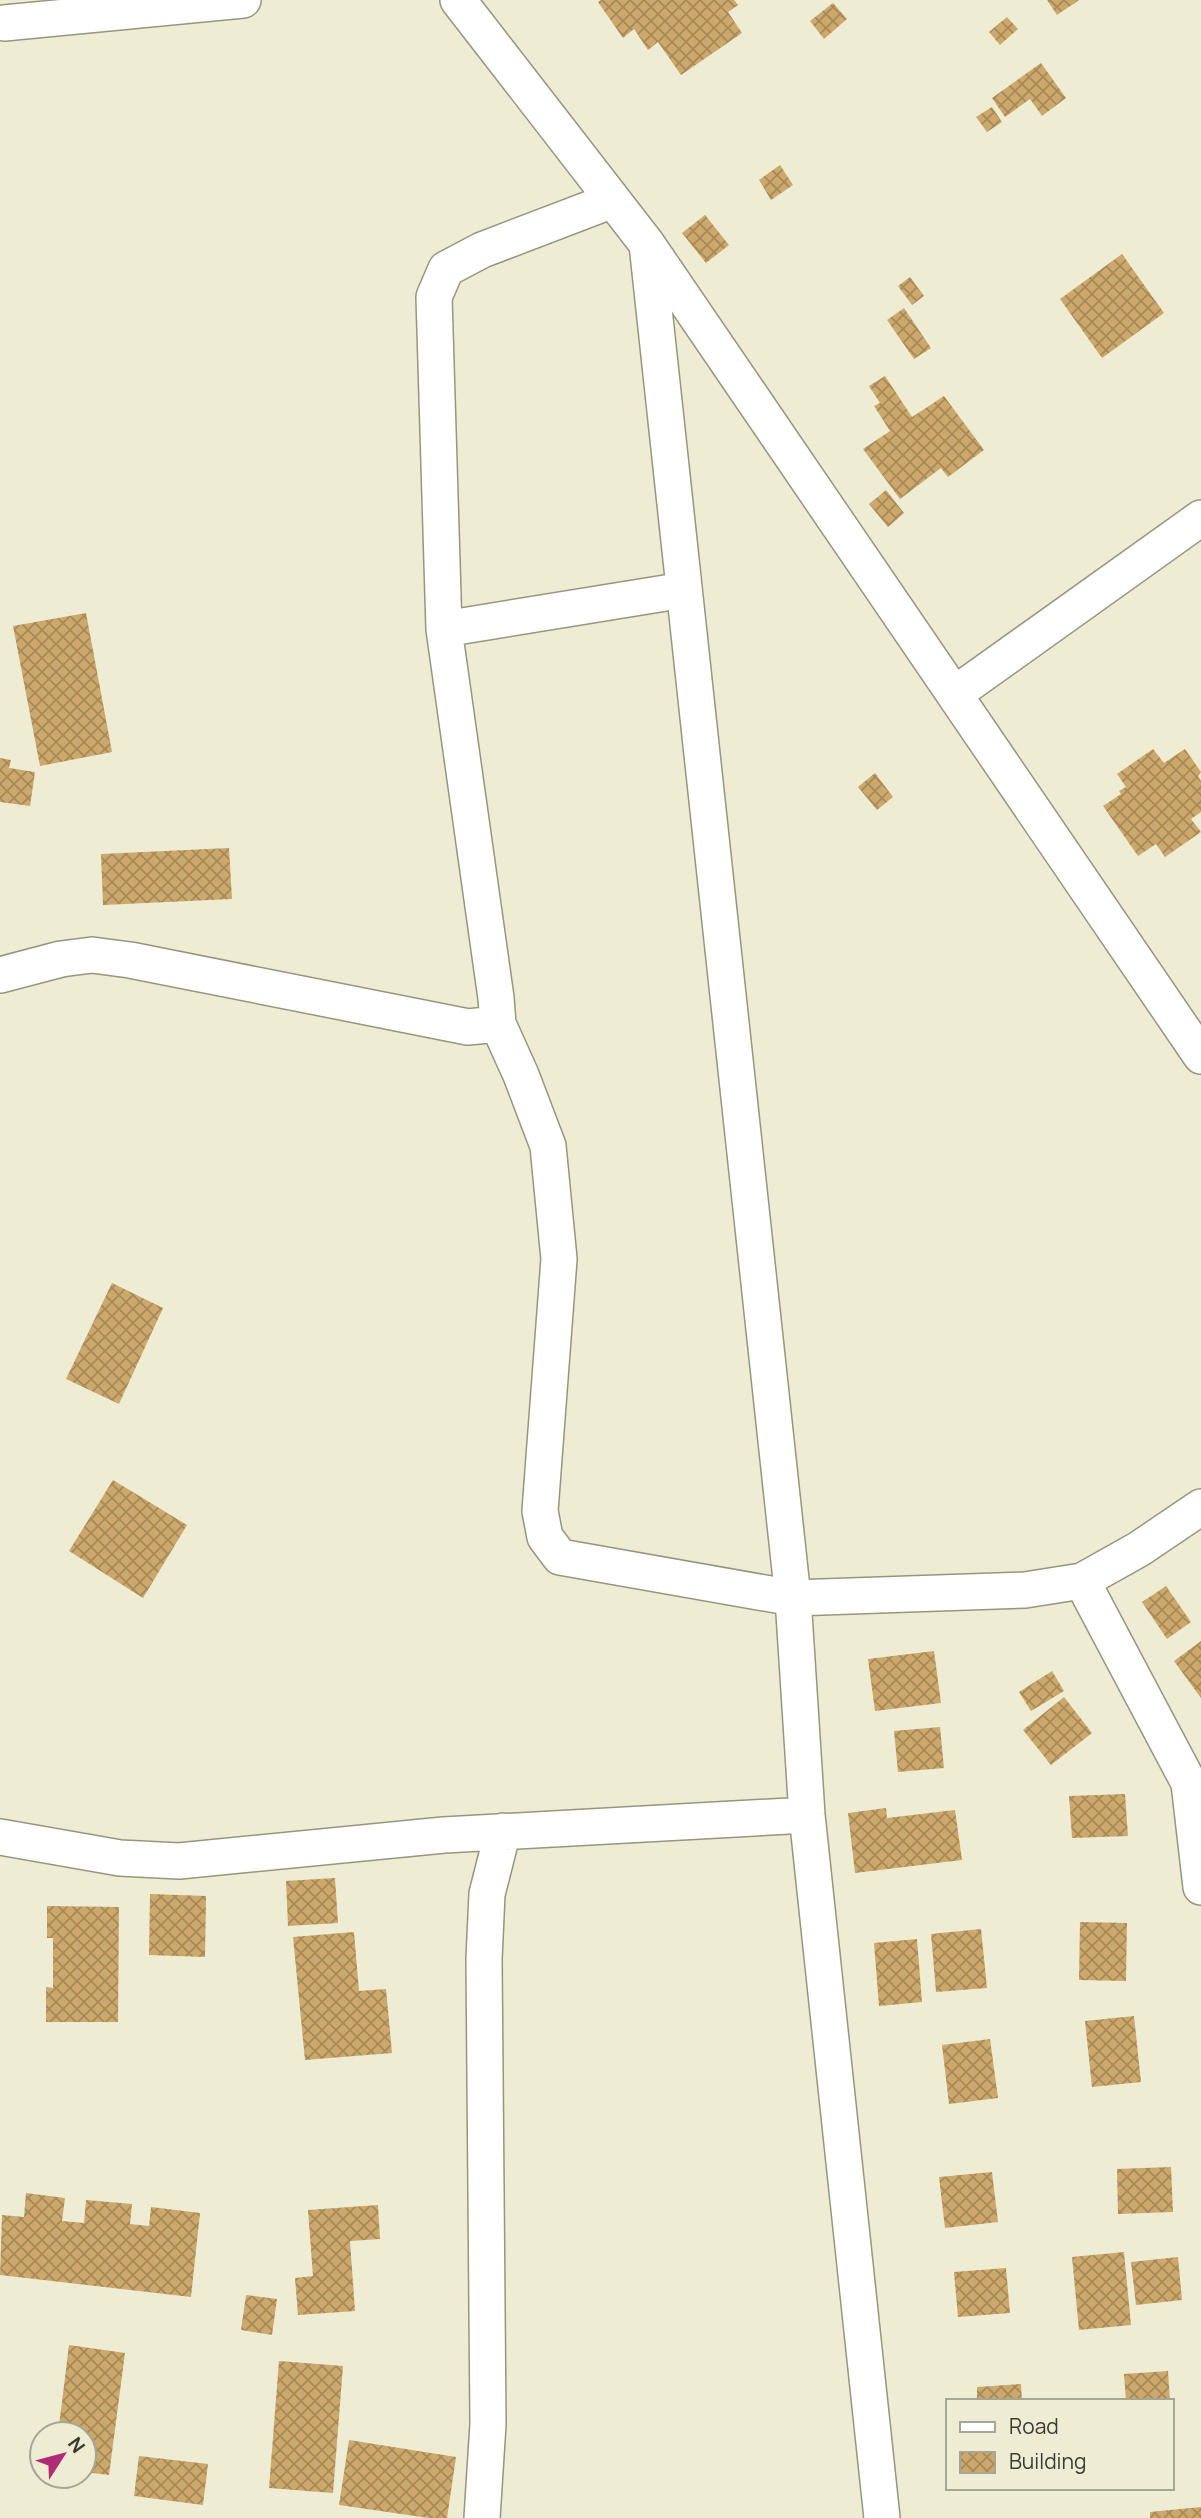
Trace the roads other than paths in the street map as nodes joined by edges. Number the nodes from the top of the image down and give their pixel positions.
1 (243, 0) edge
2 (458, 0) edge
3 (4, 23) dead end
4 (613, 200) junction
5 (647, 244) junction
6 (1201, 518) edge
7 (684, 590) junction
8 (444, 629) junction
9 (956, 693) junction
10 (0, 975) edge
11 (498, 1024) junction
12 (1201, 1056) edge
13 (1201, 1507) edge
14 (1082, 1581) junction
15 (793, 1598) junction
16 (1195, 1791) edge
17 (807, 1815) junction
18 (503, 1831) junction
19 (0, 1837) edge
20 (1201, 1887) edge
21 (482, 2518) edge
22 (882, 2518) edge

1 - 3 street
2 - 4 street
4 - 5 street
4 - 8 street
5 - 7 street
5 - 9 street
6 - 9 street
7 - 8 street
7 - 15 street
8 - 11 street
9 - 12 street
10 - 11 street
11 - 15 street
13 - 14 street
14 - 15 street
14 - 16 street
15 - 17 street
16 - 20 street
17 - 18 street
17 - 22 street
18 - 19 street
18 - 21 street

